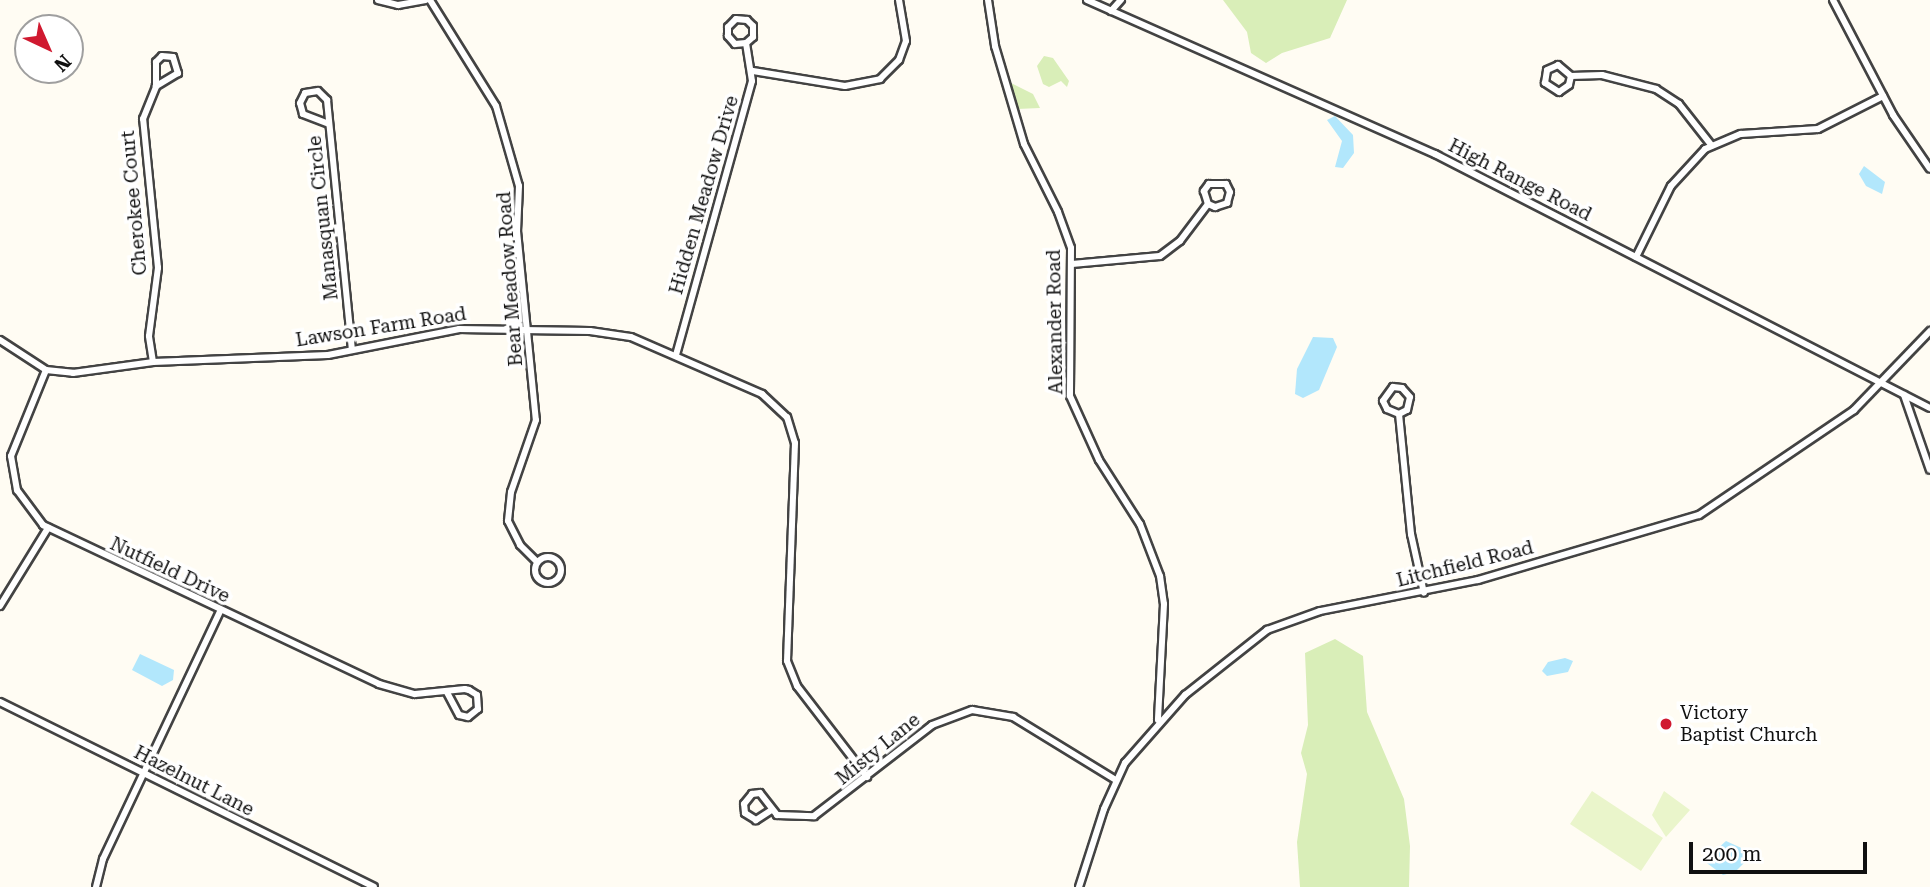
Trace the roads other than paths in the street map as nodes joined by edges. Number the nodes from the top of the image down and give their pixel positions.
1 (378, 0) edge
2 (428, 0) edge
3 (899, 0) edge
4 (988, 0) edge
5 (1087, 0) edge
6 (1121, 0) edge
7 (1833, 0) edge
8 (1111, 11) junction
9 (746, 43) junction
10 (753, 71) junction
11 (1571, 76) junction
12 (156, 86) junction
13 (1883, 96) junction
14 (329, 124) junction
15 (1712, 146) junction
16 (1930, 169) edge
17 (1208, 204) junction
18 (1636, 257) junction
19 (1072, 264) junction
20 (528, 329) junction
21 (1930, 331) edge
22 (0, 340) edge
23 (352, 350) junction
24 (676, 355) junction
25 (153, 362) junction
26 (46, 370) junction
27 (1882, 383) junction
28 (1903, 394) junction
29 (1930, 408) edge
30 (1399, 414) junction
31 (1930, 470) edge
32 (48, 528) junction
33 (537, 562) junction
34 (1424, 593) junction
35 (0, 606) edge
36 (220, 611) junction
37 (446, 691) junction
38 (0, 702) edge
39 (1158, 720) junction
40 (143, 772) junction
41 (867, 778) junction
42 (1116, 780) junction
43 (770, 811) junction
44 (96, 887) edge
45 (374, 887) edge
46 (1079, 887) edge

1 - 2 street
2 - 20 street, Bear Meadow Road
3 - 10 street
4 - 19 street, Alexander Road
5 - 8 street, High Range Road
6 - 8 street
7 - 13 street
8 - 18 street, High Range Road
9 - 9 street, Hidden Meadow Drive
9 - 10 street, Hidden Meadow Drive
10 - 24 street, Hidden Meadow Drive
11 - 11 street
11 - 15 street
12 - 12 street, Cherokee Court
12 - 25 street, Cherokee Court
13 - 15 street
13 - 16 street
14 - 14 street, Manasquan Circle
14 - 23 street, Manasquan Circle
15 - 18 street
17 - 17 street
17 - 19 street
18 - 27 street, High Range Road
19 - 39 street, Alexander Road
20 - 23 street, Lawson Farm Road
20 - 24 street, Lawson Farm Road
20 - 33 street, Bear Meadow Road
21 - 27 street, Litchfield Road
22 - 26 street, Lawson Farm Road
23 - 25 street, Lawson Farm Road
24 - 41 street, Lawson Farm Road
25 - 26 street, Lawson Farm Road
26 - 32 street, Nutfield Drive
27 - 28 street, High Range Road
27 - 34 street, Litchfield Road
28 - 29 street, High Range Road
28 - 31 street
30 - 30 street
30 - 34 street
32 - 35 street
32 - 36 street, Nutfield Drive
33 - 33 street, Bear Meadow Road
34 - 39 street, Litchfield Road
36 - 37 street, Nutfield Drive
36 - 40 street
37 - 37 street, Nutfield Drive
38 - 40 street, Hazelnut Lane
39 - 42 street, Litchfield Road
40 - 44 street
40 - 45 street, Hazelnut Lane
41 - 42 street, Misty Lane
41 - 43 street, Misty Lane
42 - 46 street, Litchfield Road
43 - 43 street, Misty Lane

